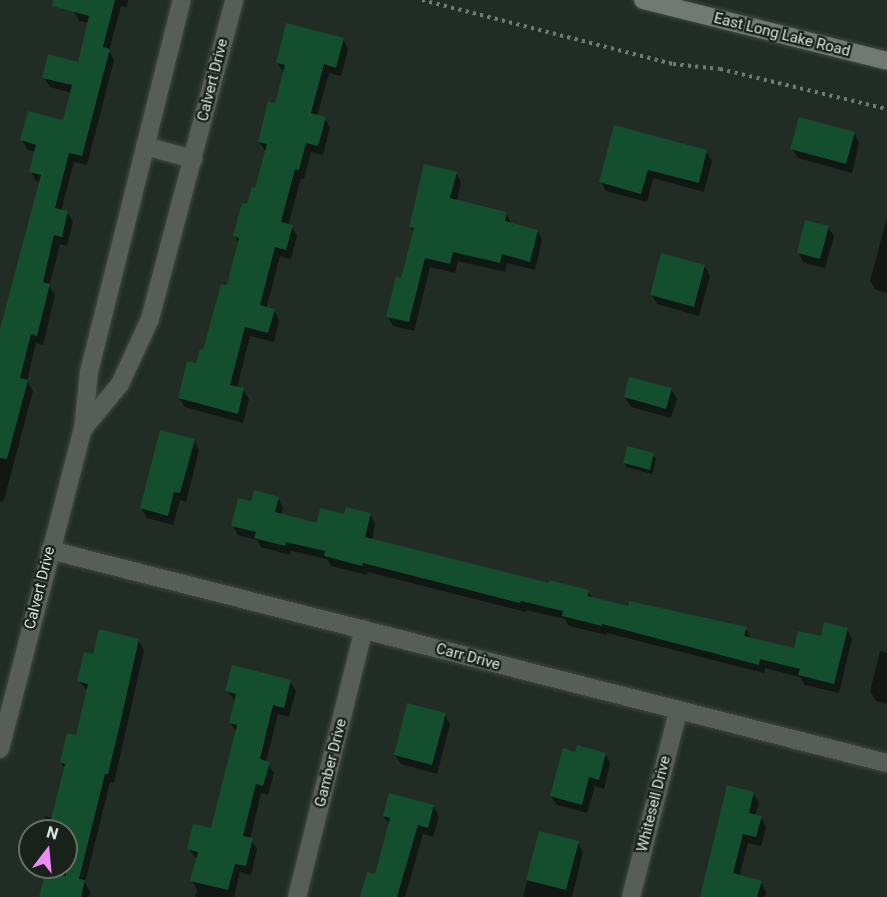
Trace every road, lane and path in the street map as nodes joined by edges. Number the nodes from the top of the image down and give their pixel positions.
1 (182, 0) edge
2 (234, 0) edge
3 (422, 0) edge
4 (643, 0) edge
5 (887, 62) edge
6 (887, 109) edge
7 (145, 146) junction
8 (193, 159) junction
9 (83, 429) junction
10 (50, 550) junction
11 (364, 630) junction
12 (678, 711) junction
13 (0, 749) edge
14 (887, 763) edge
15 (297, 897) edge
16 (631, 897) edge

1 - 7 street, Calvert Drive
2 - 8 street, Calvert Drive
3 - 6 path
4 - 5 main road, East Long Lake Road
7 - 8 street
7 - 9 street, Calvert Drive
8 - 9 street, Calvert Drive
9 - 10 street, Calvert Drive
10 - 11 street, Carr Drive
10 - 13 street, Calvert Drive
11 - 12 street, Carr Drive
11 - 15 street, Gamber Drive
12 - 14 street, Carr Drive
12 - 16 street, Whitesell Drive

